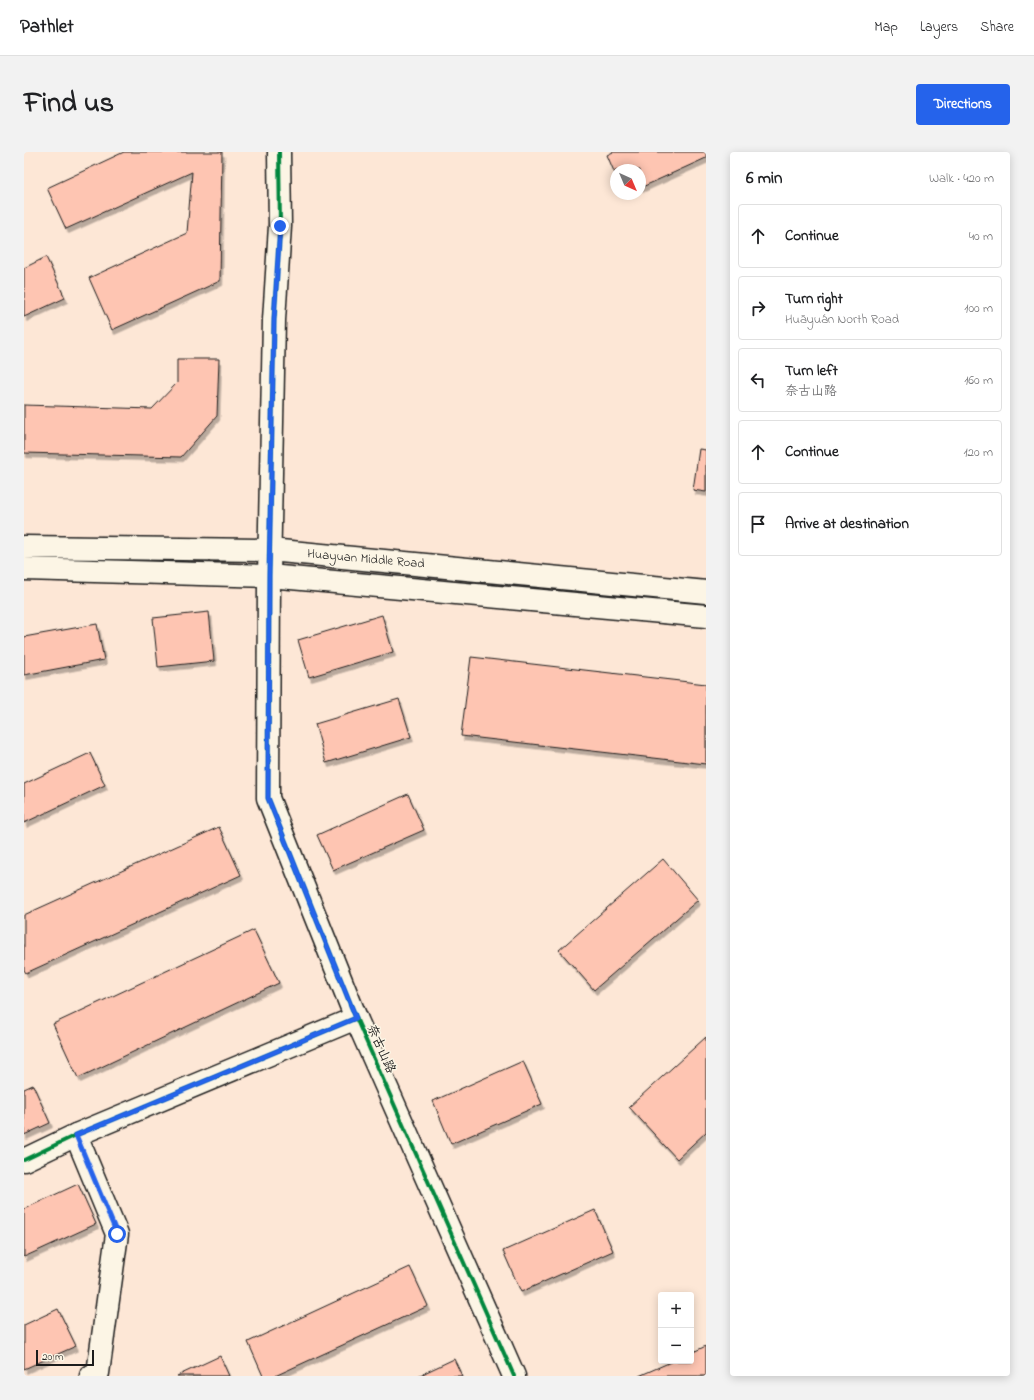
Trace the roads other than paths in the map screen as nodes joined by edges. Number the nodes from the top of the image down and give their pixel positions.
1 (279, 152) edge
2 (24, 547) edge
3 (270, 550) junction
4 (24, 568) edge
5 (269, 576) junction
6 (706, 592) edge
7 (706, 616) edge
8 (356, 1018) junction
9 (76, 1135) junction
10 (24, 1160) edge
11 (91, 1376) edge
12 (514, 1376) edge

1 - 3 street, 奈古山路
2 - 3 street, Huayuan Middle Road
3 - 5 street, 奈古山路
3 - 6 street, Huayuan Middle Road
4 - 5 street, Huayuan Middle Road
5 - 7 street, Huayuan Middle Road
5 - 8 street, 奈古山路
8 - 9 street
8 - 12 street, 奈古山路
9 - 10 street
9 - 11 street

